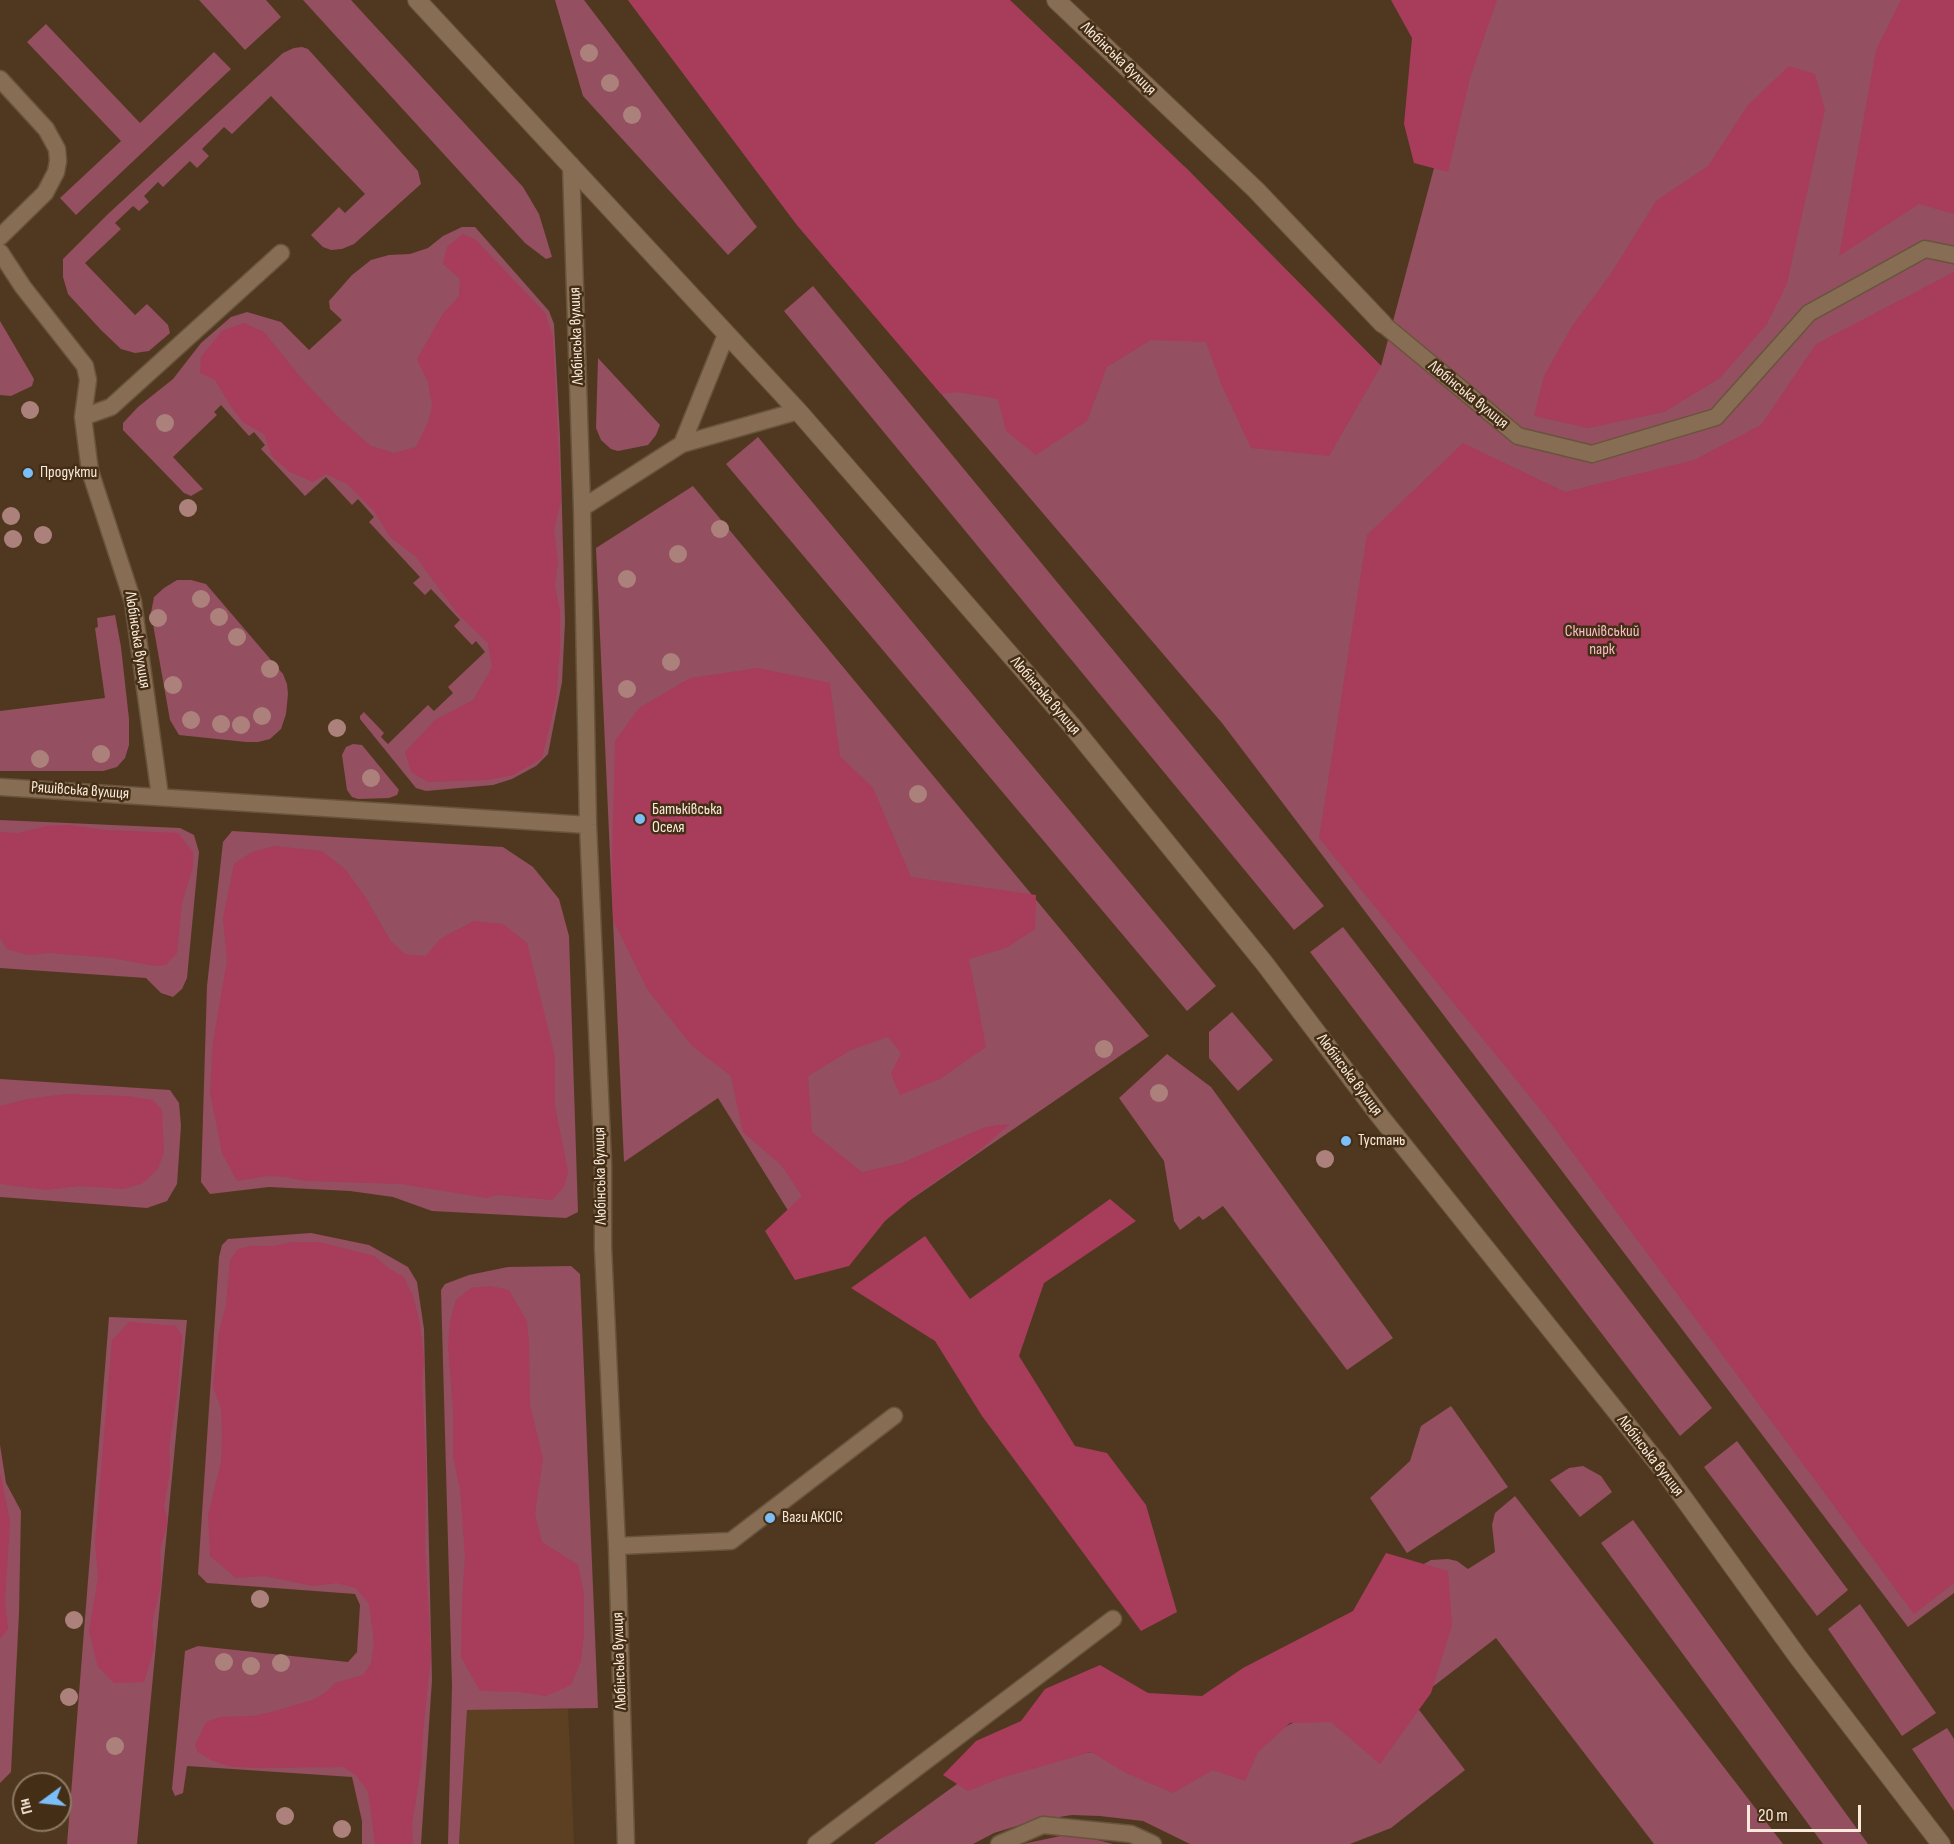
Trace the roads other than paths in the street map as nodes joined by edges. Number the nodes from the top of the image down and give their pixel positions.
1 (417, 0) edge
2 (1056, 0) edge
3 (0, 79) edge
4 (571, 165) junction
5 (0, 237) edge
6 (0, 252) edge
7 (281, 253) dead end
8 (1954, 255) edge
9 (1383, 324) joint
10 (726, 335) junction
11 (798, 411) junction
12 (83, 417) junction
13 (682, 444) junction
14 (582, 507) junction
15 (0, 787) edge
16 (160, 796) junction
17 (588, 825) junction
18 (894, 1416) dead end
19 (617, 1546) junction
20 (1113, 1619) dead end
21 (627, 1844) edge
22 (816, 1844) edge
23 (999, 1844) edge
24 (1153, 1844) edge
25 (1941, 1844) edge

1 - 4 main road, Любінська вулиця
2 - 9 main road, Любінська вулиця
3 - 5 lane
4 - 10 main road, Любінська вулиця
4 - 14 lane, Любінська вулиця
6 - 12 lane, Любінська вулиця
7 - 12 lane
8 - 9 lane, Любінська вулиця
10 - 11 main road, Любінська вулиця
10 - 13 lane
11 - 13 lane
11 - 25 main road, Любінська вулиця
12 - 16 lane, Любінська вулиця
13 - 14 lane
14 - 17 lane, Любінська вулиця
15 - 16 lane, Ряшівська вулиця
16 - 17 lane, Ряшівська вулиця
17 - 19 lane, Любінська вулиця
18 - 19 lane
19 - 21 lane, Любінська вулиця
20 - 22 lane
23 - 24 lane

